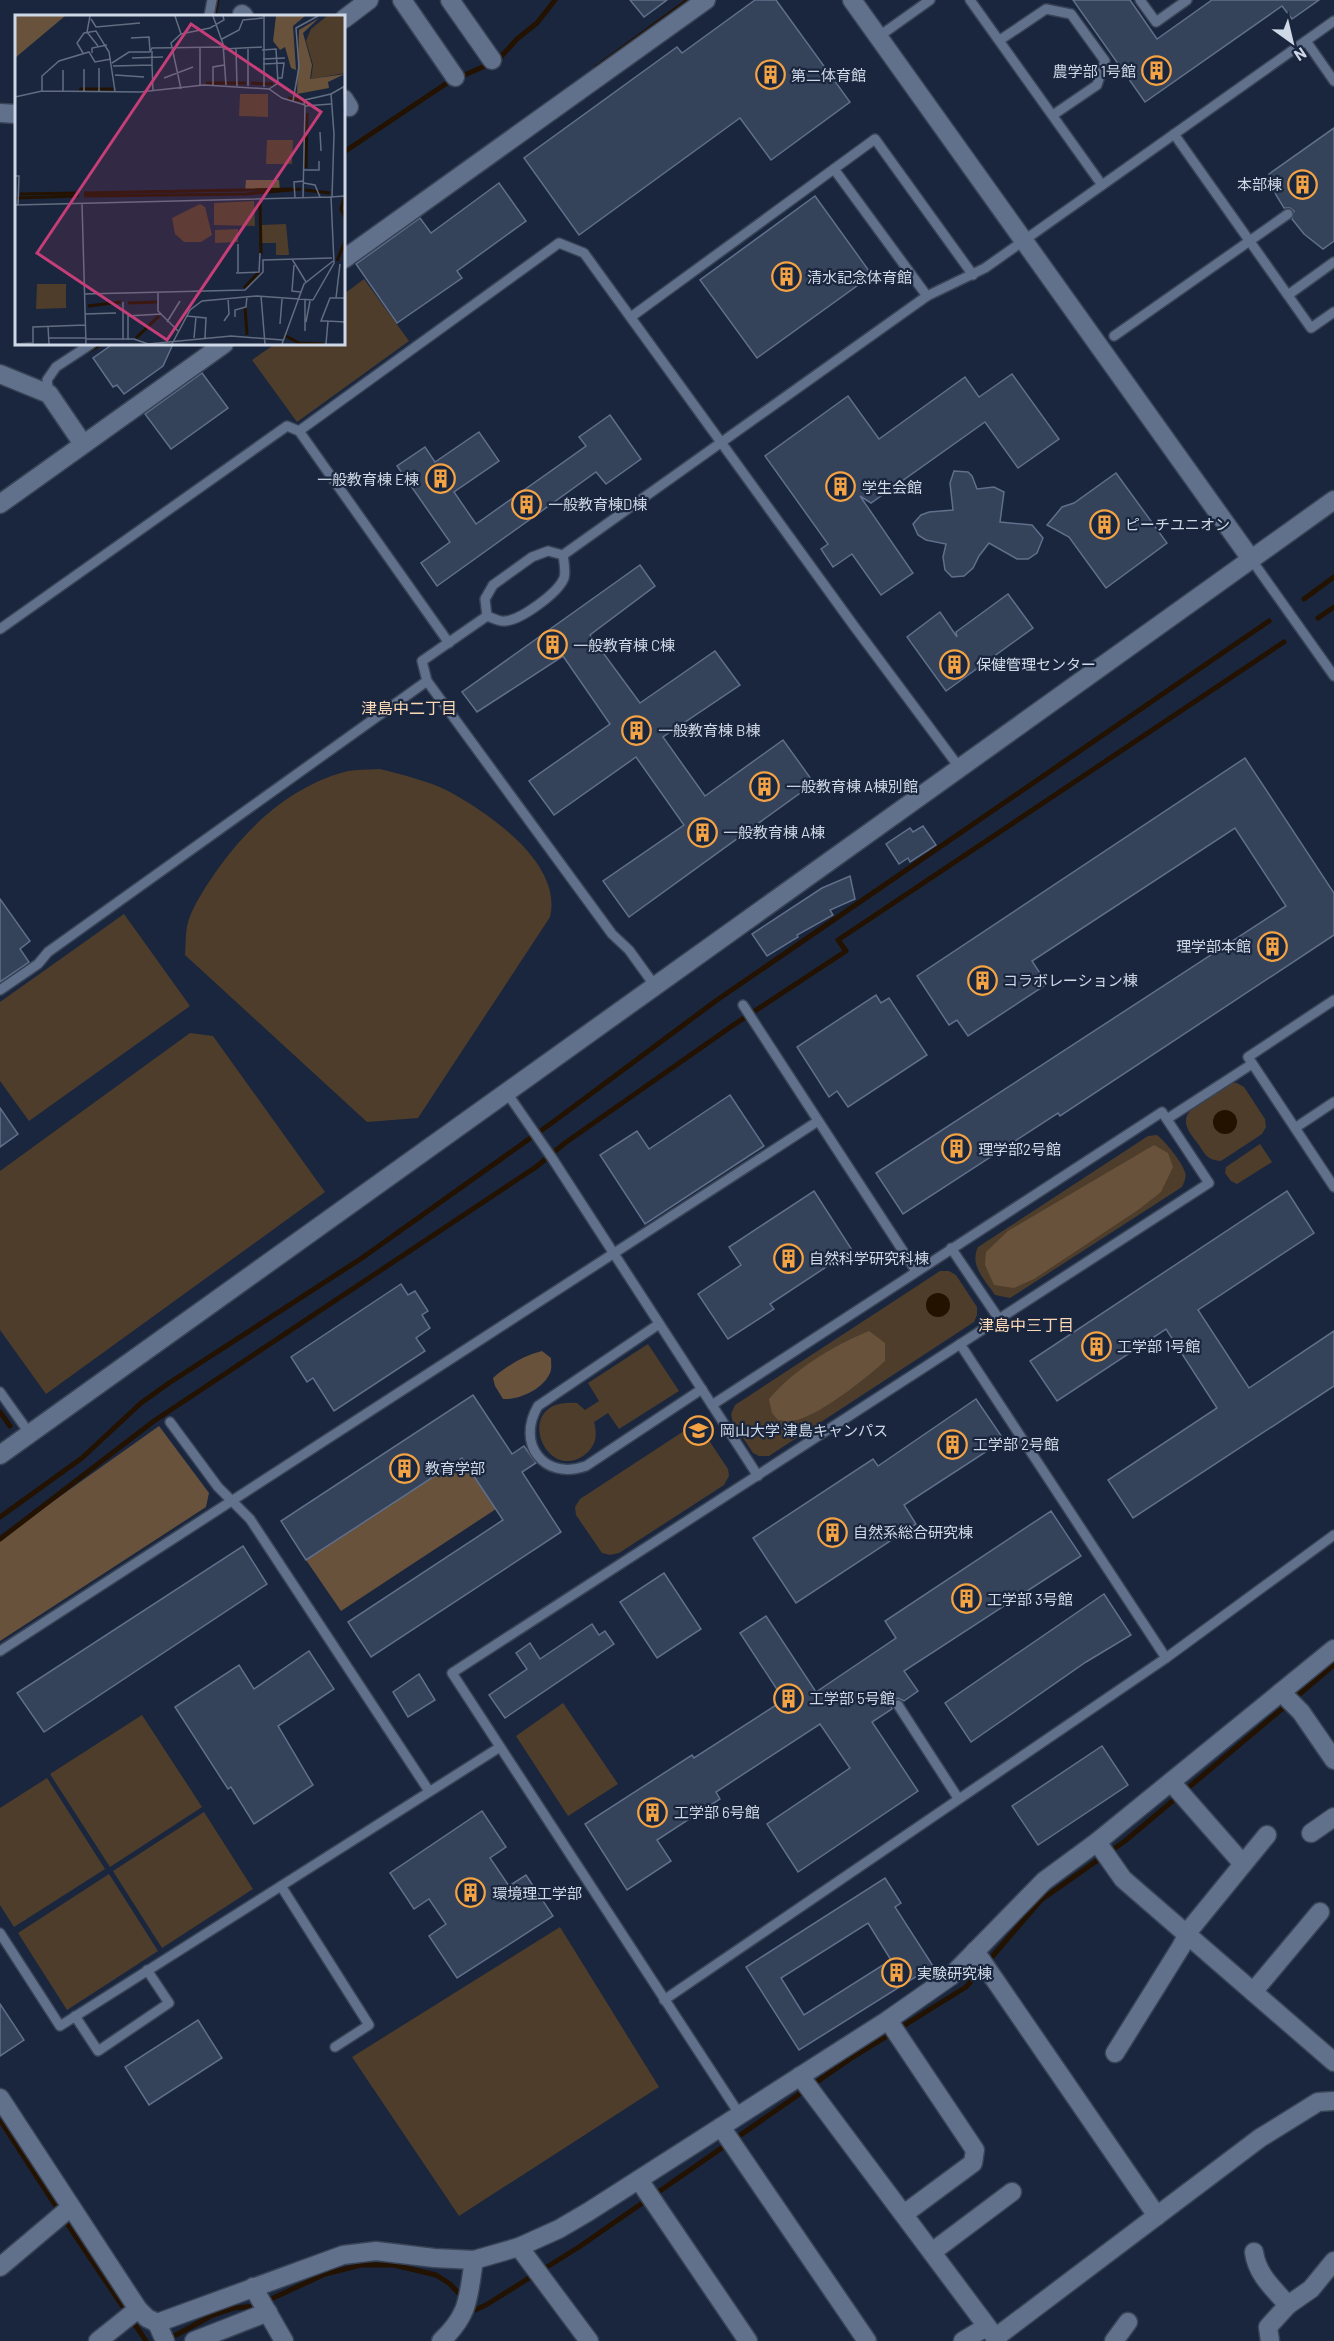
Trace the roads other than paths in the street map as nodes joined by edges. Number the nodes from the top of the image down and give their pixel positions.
1 (212, 0) edge
2 (369, 0) edge
3 (402, 0) edge
4 (450, 0) edge
5 (706, 0) edge
6 (852, 0) edge
7 (930, 0) edge
8 (970, 0) edge
9 (1140, 0) edge
10 (1187, 0) edge
11 (209, 15) edge
12 (345, 18) edge
13 (1334, 21) edge
14 (878, 37) junction
15 (1000, 40) junction
16 (1306, 41) junction
17 (492, 60) dead end
18 (455, 77) dead end
19 (1334, 81) edge
20 (1053, 115) junction
21 (1174, 134) junction
22 (834, 170) junction
23 (1102, 185) junction
24 (1288, 214) dead end
25 (1024, 240) junction
26 (1248, 240) junction
27 (345, 258) edge
28 (1334, 262) edge
29 (973, 275) junction
30 (1288, 295) junction
31 (927, 296) junction
32 (1334, 312) edge
33 (631, 317) junction
34 (1114, 336) dead end
35 (89, 345) edge
36 (222, 345) edge
37 (0, 374) edge
38 (49, 394) junction
39 (299, 431) junction
40 (80, 440) junction
41 (722, 443) junction
42 (1334, 500) edge
43 (0, 504) edge
44 (563, 555) junction
45 (1251, 559) junction
46 (487, 616) junction
47 (0, 629) edge
48 (449, 643) junction
49 (1334, 676) edge
50 (427, 681) junction
51 (959, 767) junction
52 (655, 986) junction
53 (0, 990) edge
54 (1334, 1000) edge
55 (747, 1012) dead end
56 (1252, 1064) junction
57 (507, 1093) junction
58 (1334, 1102) edge
59 (1167, 1119) junction
60 (818, 1120) junction
61 (1295, 1128) junction
62 (1334, 1187) edge
63 (951, 1248) junction
64 (615, 1255) junction
65 (916, 1271) junction
66 (999, 1319) junction
67 (659, 1324) junction
68 (960, 1344) junction
69 (702, 1389) junction
70 (0, 1392) edge
71 (712, 1406) junction
72 (170, 1422) dead end
73 (30, 1434) junction
74 (0, 1455) edge
75 (758, 1476) junction
76 (231, 1499) junction
77 (1334, 1535) edge
78 (1334, 1649) edge
79 (0, 1651) edge
80 (1166, 1658) junction
81 (1288, 1699) junction
82 (898, 1705) dead end
83 (500, 1747) junction
84 (1334, 1760) edge
85 (1177, 1790) junction
86 (429, 1791) junction
87 (958, 1798) junction
88 (1334, 1817) edge
89 (1311, 1833) dead end
90 (1266, 1835) dead end
91 (1103, 1851) junction
92 (1243, 1864) junction
93 (280, 1886) junction
94 (1320, 1912) dead end
95 (0, 1933) edge
96 (1187, 1936) junction
97 (981, 1960) junction
98 (147, 1970) junction
99 (1253, 1992) junction
100 (664, 2000) junction
101 (75, 2016) junction
102 (893, 2027) junction
103 (335, 2047) dead end
104 (1330, 2052) edge
105 (1115, 2053) dead end
106 (806, 2083) junction
107 (0, 2098) edge
108 (1334, 2101) edge
109 (740, 2115) junction
110 (5, 2120) edge
111 (727, 2136) junction
112 (647, 2191) junction
113 (1012, 2192) dead end
114 (63, 2213) junction
115 (904, 2214) junction
116 (1157, 2216) junction
117 (519, 2247) junction
118 (932, 2252) junction
119 (1254, 2252) dead end
120 (474, 2260) junction
121 (1334, 2261) edge
122 (0, 2267) edge
123 (262, 2302) junction
124 (1288, 2306) junction
125 (132, 2315) junction
126 (1128, 2322) dead end
127 (162, 2334) edge
128 (993, 2335) edge
129 (98, 2341) edge
130 (194, 2341) edge
131 (284, 2341) edge
132 (441, 2341) edge
133 (589, 2341) edge
134 (748, 2341) edge
135 (867, 2341) edge
136 (963, 2341) edge
137 (1114, 2341) edge
138 (1270, 2341) edge

1 - 11 lane
2 - 12 street
3 - 18 street
4 - 17 street
5 - 27 street
6 - 14 street
7 - 14 lane
8 - 15 lane
9 - 10 lane
13 - 16 lane
14 - 25 street
15 - 20 lane
15 - 20 lane
16 - 19 lane
16 - 21 lane
20 - 23 lane
21 - 23 lane
21 - 26 lane
22 - 29 lane
22 - 31 lane
22 - 33 lane
23 - 25 lane
24 - 26 lane
25 - 29 lane
25 - 45 street
26 - 30 lane
26 - 34 lane
28 - 30 lane
29 - 31 lane
30 - 32 lane
31 - 41 lane
33 - 39 lane
33 - 41 lane
35 - 38 lane
36 - 40 street
37 - 38 street
38 - 40 street
39 - 47 lane
39 - 48 lane
40 - 43 street
41 - 44 lane
41 - 51 lane
42 - 45 street
44 - 46 lane
44 - 46 lane
45 - 49 lane
45 - 51 street
46 - 48 lane
48 - 50 lane
50 - 52 lane
50 - 53 lane
51 - 52 street
52 - 57 street
54 - 56 lane
55 - 60 lane
56 - 59 lane
56 - 61 lane
57 - 64 lane
57 - 73 street
58 - 61 lane
59 - 63 lane
59 - 66 lane
60 - 64 lane
60 - 65 lane
61 - 62 lane
63 - 65 lane
63 - 66 lane
64 - 67 lane
64 - 76 lane
65 - 71 lane
66 - 68 lane
67 - 69 lane
67 - 69 lane
68 - 75 lane
68 - 80 lane
69 - 71 lane
70 - 73 lane
71 - 75 lane
72 - 76 lane
73 - 74 street
75 - 83 lane
76 - 79 lane
76 - 86 lane
77 - 80 lane
78 - 81 street
80 - 87 lane
81 - 84 street
81 - 85 street
82 - 87 lane
83 - 86 lane
83 - 100 lane
85 - 91 street
85 - 92 street
86 - 93 lane
87 - 100 lane
88 - 89 street
90 - 92 street
91 - 96 street
91 - 97 street
92 - 96 street
93 - 98 lane
93 - 103 lane
94 - 99 street
95 - 101 lane
96 - 99 street
96 - 105 street
97 - 102 street
97 - 116 street
98 - 101 lane
98 - 101 lane
99 - 104 street
100 - 109 lane
102 - 106 street
102 - 115 street
106 - 109 street
106 - 115 street
107 - 110 street
108 - 116 street
109 - 111 street
110 - 114 street
111 - 112 street
111 - 135 street
112 - 117 street
112 - 134 street
113 - 118 street
114 - 122 street
114 - 125 street
115 - 118 street
116 - 128 street
117 - 120 street
117 - 133 street
118 - 128 street
119 - 124 street
120 - 123 street
120 - 132 street
121 - 124 street
123 - 127 street
123 - 130 street
123 - 131 street
124 - 138 street
125 - 127 street
125 - 129 street
126 - 137 street
128 - 136 street

